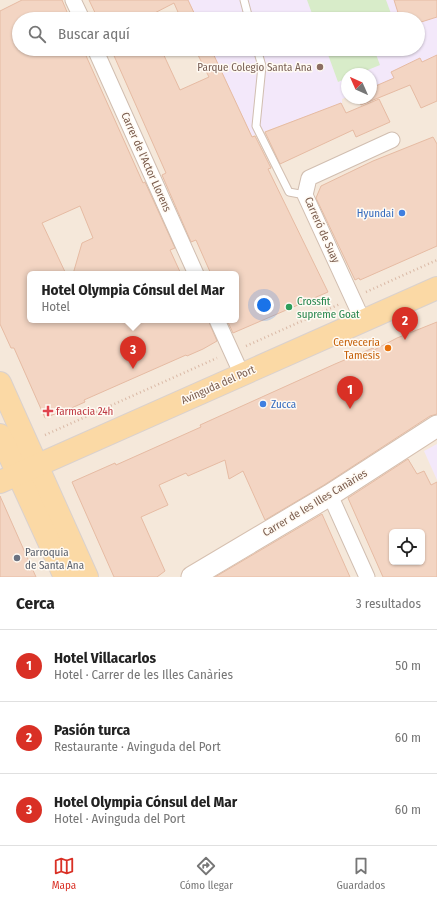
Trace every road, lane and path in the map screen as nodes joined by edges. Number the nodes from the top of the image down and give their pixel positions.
1 (73, 0) edge
2 (244, 0) edge
3 (79, 12) edge
4 (247, 12) edge
5 (98, 56) edge
6 (259, 56) edge
7 (392, 140) dead end
8 (305, 195) junction
9 (437, 260) edge
10 (195, 271) edge
11 (437, 288) edge
12 (361, 294) dead end
13 (340, 304) dead end
14 (363, 320) junction
15 (218, 323) edge
16 (243, 347) dead end
17 (219, 358) dead end
18 (242, 374) junction
19 (0, 383) edge
20 (437, 426) edge
21 (42, 429) dead end
22 (0, 435) edge
23 (18, 475) edge
24 (330, 495) junction
25 (65, 577) edge
26 (87, 577) edge
27 (192, 577) edge
28 (367, 577) edge

1 - 3 street
2 - 4 lane
5 - 10 street, Carrer de l'Actor Llorens
6 - 8 lane
7 - 8 street, Carreró de Suay
8 - 14 street, Carreró de Suay
9 - 12 path
11 - 14 main road, Avinguda del Port
13 - 16 path
14 - 18 main road, Avinguda del Port
15 - 18 street
17 - 21 path
18 - 23 main road, Avinguda del Port
19 - 23 main road
20 - 24 street, Carrer de les Illes Canàries
22 - 23 main road
23 - 25 main road
23 - 26 main road
24 - 27 street, Carrer de les Illes Canàries
24 - 28 street

